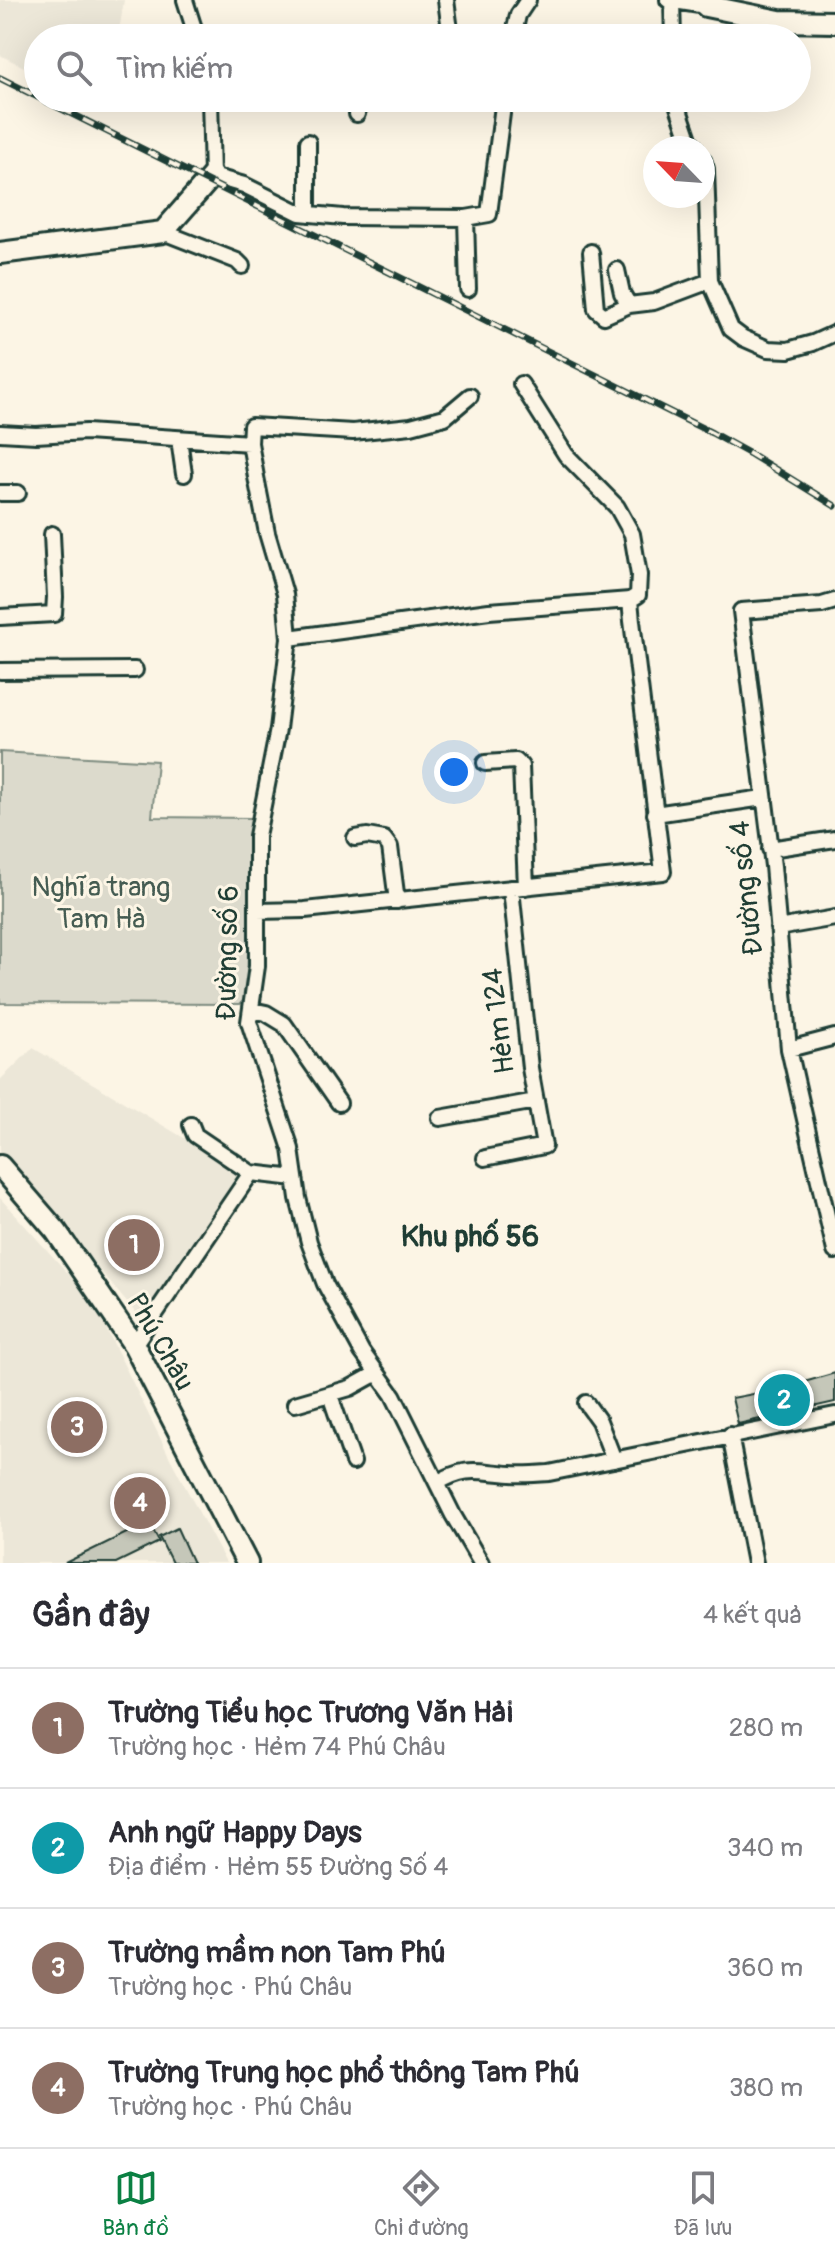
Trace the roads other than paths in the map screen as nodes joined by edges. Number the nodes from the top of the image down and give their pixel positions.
1 (185, 0) edge
2 (446, 0) edge
3 (528, 0) edge
4 (670, 0) edge
5 (706, 3) edge
6 (835, 22) edge
7 (193, 24) edge
8 (449, 24) edge
9 (516, 24) edge
10 (672, 24) edge
11 (209, 112) edge
12 (502, 112) edge
13 (678, 112) edge
14 (688, 136) edge
15 (308, 142) dead end
16 (205, 184) junction
17 (708, 208) edge
18 (308, 214) junction
19 (466, 218) junction
20 (165, 230) junction
21 (591, 252) dead end
22 (0, 253) edge
23 (242, 266) dead end
24 (617, 270) dead end
25 (710, 281) junction
26 (468, 289) dead end
27 (629, 305) junction
28 (835, 333) edge
29 (521, 384) dead end
30 (470, 396) dead end
31 (0, 433) edge
32 (179, 439) junction
33 (250, 443) junction
34 (184, 474) dead end
35 (0, 493) edge
36 (18, 493) dead end
37 (52, 534) dead end
38 (630, 600) junction
39 (835, 601) edge
40 (0, 617) edge
41 (289, 638) junction
42 (135, 670) dead end
43 (0, 671) edge
44 (485, 763) dead end
45 (763, 798) junction
46 (655, 814) junction
47 (355, 838) dead end
48 (835, 839) edge
49 (770, 849) junction
50 (526, 887) junction
51 (511, 889) junction
52 (397, 901) junction
53 (257, 911) junction
54 (835, 918) edge
55 (778, 928) junction
56 (252, 1010) junction
57 (835, 1037) edge
58 (789, 1049) junction
59 (536, 1101) junction
60 (339, 1103) dead end
61 (440, 1118) dead end
62 (191, 1125) dead end
63 (485, 1158) dead end
64 (0, 1166) edge
65 (251, 1173) junction
66 (295, 1178) junction
67 (835, 1251) edge
68 (134, 1345) junction
69 (377, 1373) junction
70 (330, 1395) junction
71 (586, 1403) dead end
72 (295, 1404) dead end
73 (835, 1415) edge
74 (730, 1435) junction
75 (614, 1460) junction
76 (353, 1462) dead end
77 (437, 1483) junction
78 (247, 1563) edge
79 (481, 1563) edge
80 (755, 1563) edge

1 - 7 street
2 - 8 street
3 - 9 street
4 - 5 street
4 - 10 street
5 - 6 street
11 - 16 street
12 - 19 street
13 - 14 street
15 - 18 street
16 - 18 street
16 - 20 street
17 - 25 street
18 - 19 street
19 - 26 street
20 - 22 street
20 - 23 street
21 - 27 street
24 - 27 street
25 - 27 street
25 - 28 street
29 - 38 street
30 - 33 street
31 - 32 street
32 - 33 street
32 - 34 street
33 - 41 street, Đường số 6
35 - 36 street
37 - 40 street
38 - 41 street
38 - 46 street
39 - 45 street, Đường số 4
41 - 53 street, Đường số 6
42 - 43 street
44 - 50 street
45 - 46 street
45 - 49 street, Đường số 4
46 - 50 street
47 - 52 street
48 - 49 street
49 - 55 street, Đường số 4
50 - 51 street
51 - 52 street
51 - 59 street, Hẻm 124
52 - 53 street
53 - 56 street, Đường số 6
54 - 55 street
55 - 58 street, Đường số 4
56 - 60 street
56 - 66 street, Đường số 6
57 - 58 street
58 - 67 street, Đường số 4
59 - 61 street
59 - 63 street, Hẻm 124
62 - 65 street
64 - 68 street, Phú Châu
65 - 66 street
65 - 68 street
66 - 69 street, Đường số 6
68 - 78 street, Phú Châu
69 - 70 street
69 - 77 street, Đường số 6
70 - 72 street
70 - 76 street
71 - 75 street
73 - 74 street
74 - 75 street
74 - 80 street
75 - 77 street
77 - 79 street, Đường số 6

